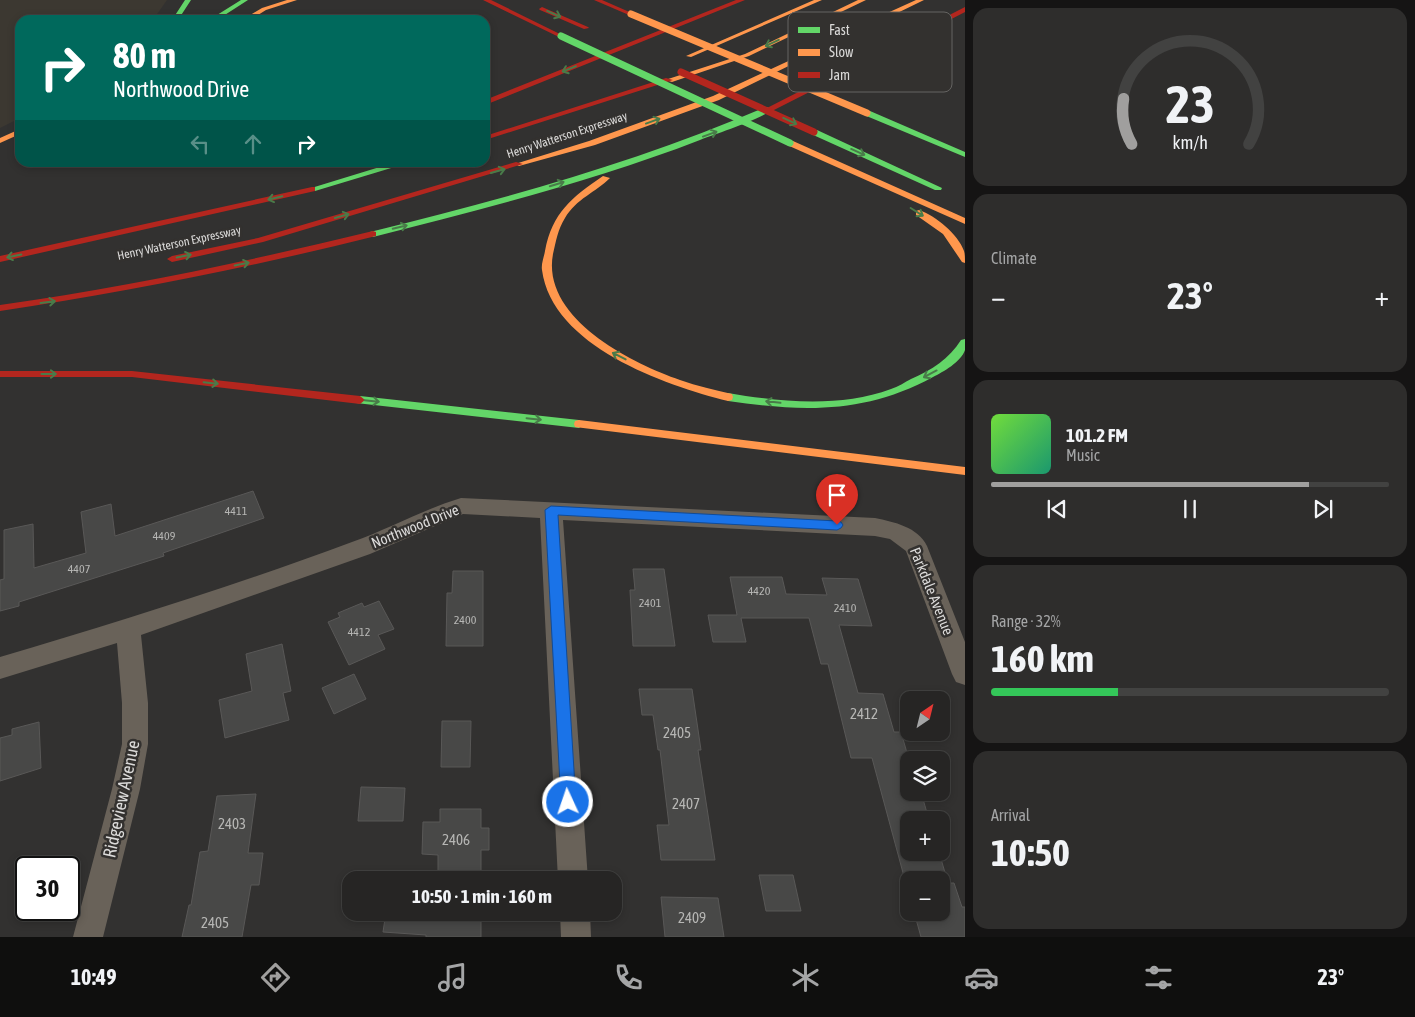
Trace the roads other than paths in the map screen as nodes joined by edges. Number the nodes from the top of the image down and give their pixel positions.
1 (188, 0) edge
2 (245, 0) edge
3 (294, 0) edge
4 (597, 0) edge
5 (742, 0) edge
6 (819, 0) edge
7 (863, 0) edge
8 (921, 0) edge
9 (481, 1) edge
10 (532, 4) dead end
11 (965, 10) edge
12 (792, 12) edge
13 (837, 12) edge
14 (894, 12) edge
15 (788, 14) edge
16 (178, 15) edge
17 (220, 15) edge
18 (254, 15) edge
19 (952, 17) edge
20 (961, 26) dead end
21 (952, 28) edge
22 (590, 30) dead end
23 (788, 35) edge
24 (612, 40) dead end
25 (639, 52) dead end
26 (788, 64) edge
27 (657, 69) dead end
28 (788, 81) edge
29 (803, 92) edge
30 (815, 92) edge
31 (490, 102) edge
32 (867, 114) junction
33 (490, 128) edge
34 (15, 134) edge
35 (490, 136) edge
36 (956, 138) dead end
37 (0, 141) edge
38 (965, 154) edge
39 (631, 162) junction
40 (359, 167) edge
41 (389, 167) edge
42 (861, 176) junction
43 (947, 192) dead end
44 (965, 221) edge
45 (0, 249) edge
46 (0, 259) edge
47 (965, 260) edge
48 (164, 261) dead end
49 (0, 308) edge
50 (965, 342) edge
51 (0, 374) edge
52 (965, 470) edge
53 (551, 510) junction
54 (907, 537) joint
55 (128, 629) junction
56 (0, 668) edge
57 (965, 674) edge
58 (572, 871) edge
59 (575, 921) edge
60 (88, 937) edge
61 (576, 937) edge

1 - 16 highway
2 - 17 highway
3 - 18 highway
4 - 28 highway, bridge
5 -> 31 highway
6 -> 12 highway, bridge
7 -> 13 highway, Henry Watterson Expressway
14 -> 8 highway, Henry Watterson Expressway
9 - 42 highway, bridge
10 -> 22 highway
11 - 19 highway
15 -> 43 highway, bridge
20 - 21 highway
23 -> 35 highway, Henry Watterson Expressway
24 - 25 highway
48 -> 26 highway, Henry Watterson Expressway
27 - 33 highway
39 -> 29 highway
30 - 32 highway, bridge
32 - 36 highway
32 - 38 highway
34 - 37 highway
49 -> 39 highway
50 -> 39 highway
40 - 45 highway
41 -> 46 highway, Henry Watterson Expressway
42 - 44 highway
42 -> 47 highway
51 -> 52 highway
53 - 54 street, Northwood Drive
53 - 55 street, Northwood Drive
53 - 58 street
54 - 57 street, Parkdale Avenue
55 - 56 street, Northwood Drive
55 - 60 street, Ridgeview Avenue
59 - 61 street

